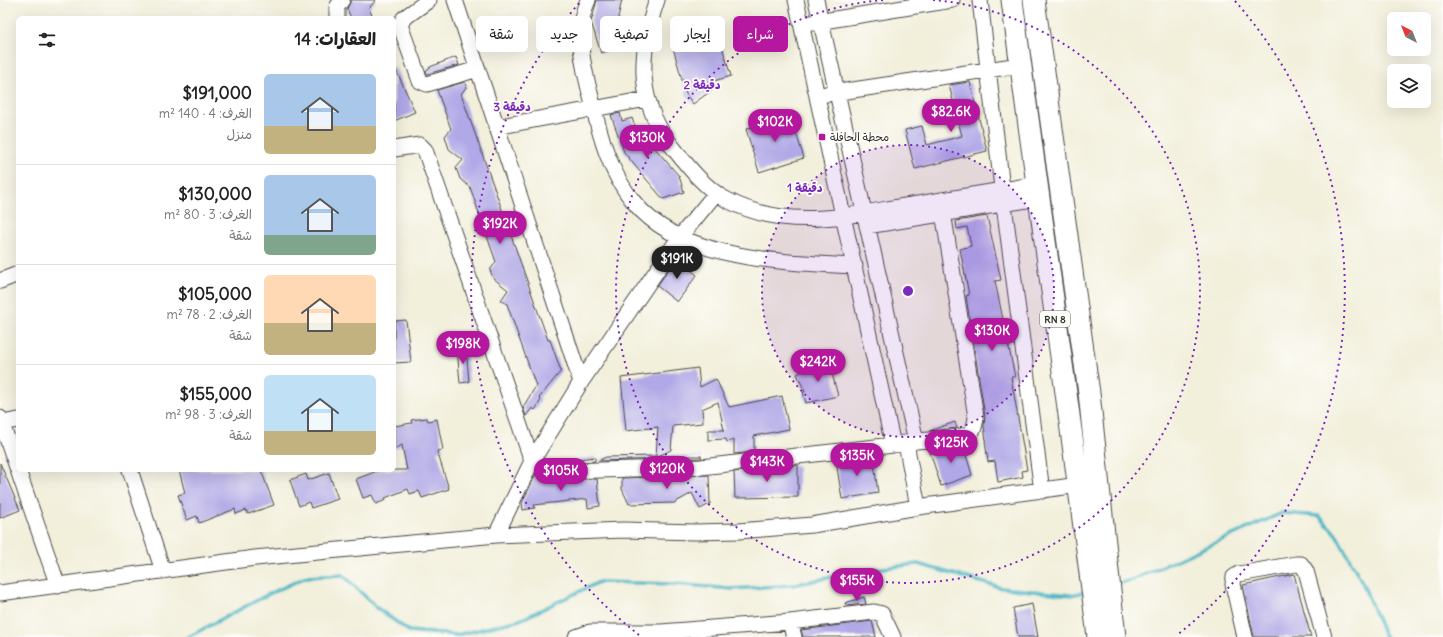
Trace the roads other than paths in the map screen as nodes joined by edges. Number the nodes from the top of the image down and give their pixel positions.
1 (342, 0) edge
2 (429, 0) edge
3 (455, 0) edge
4 (588, 0) edge
5 (657, 0) edge
6 (796, 0) edge
7 (816, 0) edge
8 (952, 0) edge
9 (980, 0) edge
10 (1012, 0) edge
11 (1034, 0) edge
12 (337, 16) edge
13 (821, 22) junction
14 (802, 24) junction
15 (1020, 65) junction
16 (478, 69) junction
17 (989, 70) junction
18 (836, 93) junction
19 (817, 95) junction
20 (647, 99) junction
21 (594, 109) junction
22 (496, 127) junction
23 (396, 149) edge
24 (1038, 191) junction
25 (716, 193) junction
26 (1003, 197) junction
27 (941, 200) junction
28 (944, 215) junction
29 (844, 216) junction
30 (865, 220) junction
31 (679, 238) junction
32 (856, 266) junction
33 (16, 275) edge
34 (0, 281) edge
35 (581, 382) junction
36 (16, 420) edge
37 (1, 421) edge
38 (905, 443) junction
39 (532, 461) junction
40 (16, 464) edge
41 (19, 472) edge
42 (131, 472) edge
43 (1079, 485) junction
44 (1042, 492) junction
45 (918, 507) junction
46 (496, 535) junction
47 (163, 571) junction
48 (58, 586) junction
49 (0, 593) edge
50 (790, 622) junction
51 (723, 632) edge
52 (669, 633) edge
53 (576, 637) edge
54 (643, 637) edge
55 (794, 637) edge
56 (893, 637) edge
57 (1098, 637) edge
58 (1116, 637) edge
59 (1245, 637) edge
60 (1324, 637) edge

1 - 12 street
2 - 16 street
3 - 16 street
4 - 21 street
5 - 20 street
6 - 14 street
7 - 13 street
8 - 13 street
9 - 17 street
10 - 15 highway, RN 8
11 - 58 highway, RN 8
13 - 14 street
13 - 18 street
14 - 19 street
15 - 17 street
15 - 24 highway, RN 8
16 - 22 street
17 - 18 street
17 - 26 street
18 - 19 street
18 - 30 street
19 - 29 street
20 - 21 street
20 - 25 street
21 - 22 street
21 - 31 street
22 - 35 street
23 - 39 street
24 - 26 street
24 - 43 highway, RN 8
25 - 29 street
25 - 31 street
26 - 27 street
26 - 28 street
26 - 44 street
27 - 28 street
27 - 30 street
28 - 30 street
28 - 38 street
29 - 30 street
29 - 32 street
30 - 38 street
31 - 32 street
31 - 35 street
32 - 38 street
33 - 34 street
35 - 39 street
36 - 37 street
37 - 40 street
38 - 39 street
38 - 45 street
39 - 46 street
41 - 48 street
42 - 47 street
43 - 44 street
43 - 57 highway, RN 8
44 - 45 street
45 - 46 street
46 - 47 street
47 - 48 street
48 - 49 street
50 - 51 street
50 - 55 street
50 - 56 street
51 - 52 street
52 - 53 street
52 - 54 street
59 - 60 street

